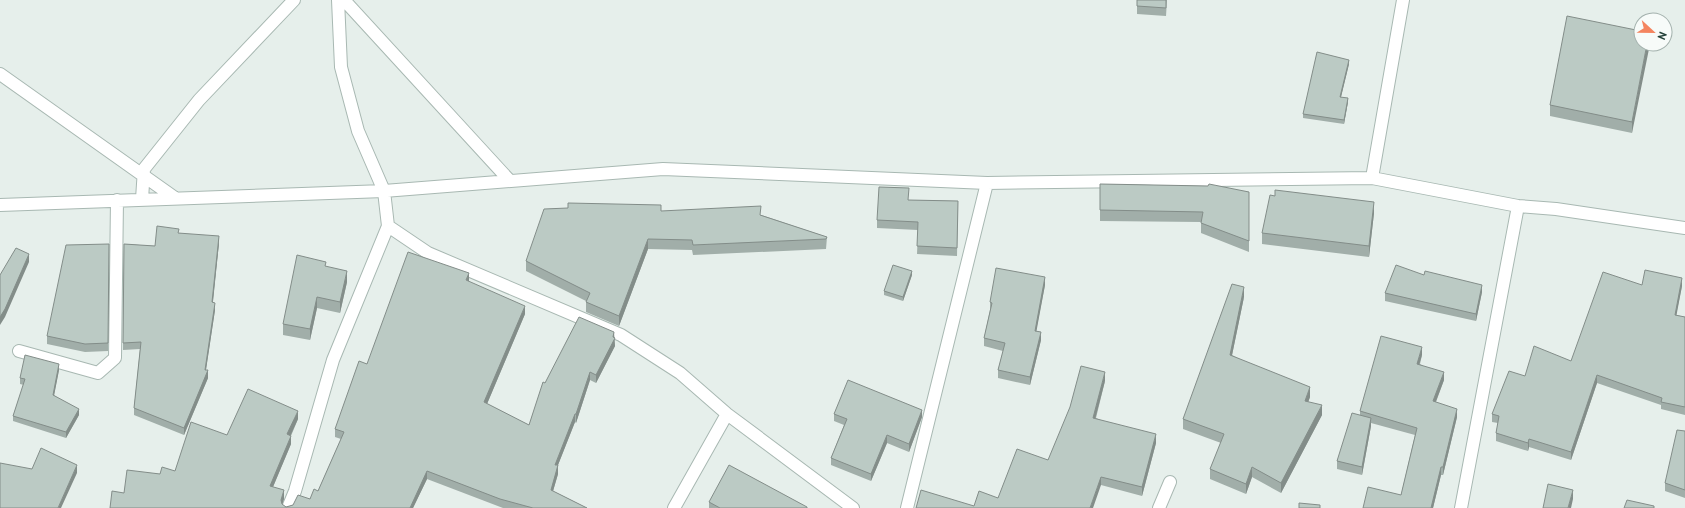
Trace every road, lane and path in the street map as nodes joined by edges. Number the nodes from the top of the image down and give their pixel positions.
1 (294, 0) edge
2 (338, 0) edge
3 (344, 0) edge
4 (1403, 0) edge
5 (0, 74) edge
6 (143, 176) junction
7 (1372, 178) junction
8 (510, 181) junction
9 (988, 183) junction
10 (384, 191) junction
11 (175, 198) junction
12 (142, 199) junction
13 (117, 200) junction
14 (0, 205) edge
15 (1518, 206) junction
16 (388, 226) junction
17 (1685, 228) edge
18 (19, 351) dead end
19 (727, 414) junction
20 (1170, 482) dead end
21 (288, 508) edge
22 (674, 508) edge
23 (853, 508) edge
24 (907, 508) edge
25 (1159, 508) edge
26 (1460, 508) edge

1 - 6 street
2 - 10 street
3 - 8 street
4 - 7 street
5 - 6 street
6 - 11 street
6 - 12 street
7 - 9 street
7 - 15 street
8 - 9 street
8 - 10 street
9 - 24 street
10 - 11 street
10 - 16 street
11 - 12 street
12 - 13 street
13 - 14 street
13 - 18 street
15 - 17 street
15 - 26 street
16 - 19 street
16 - 21 street
19 - 22 street
19 - 23 street
20 - 25 street

